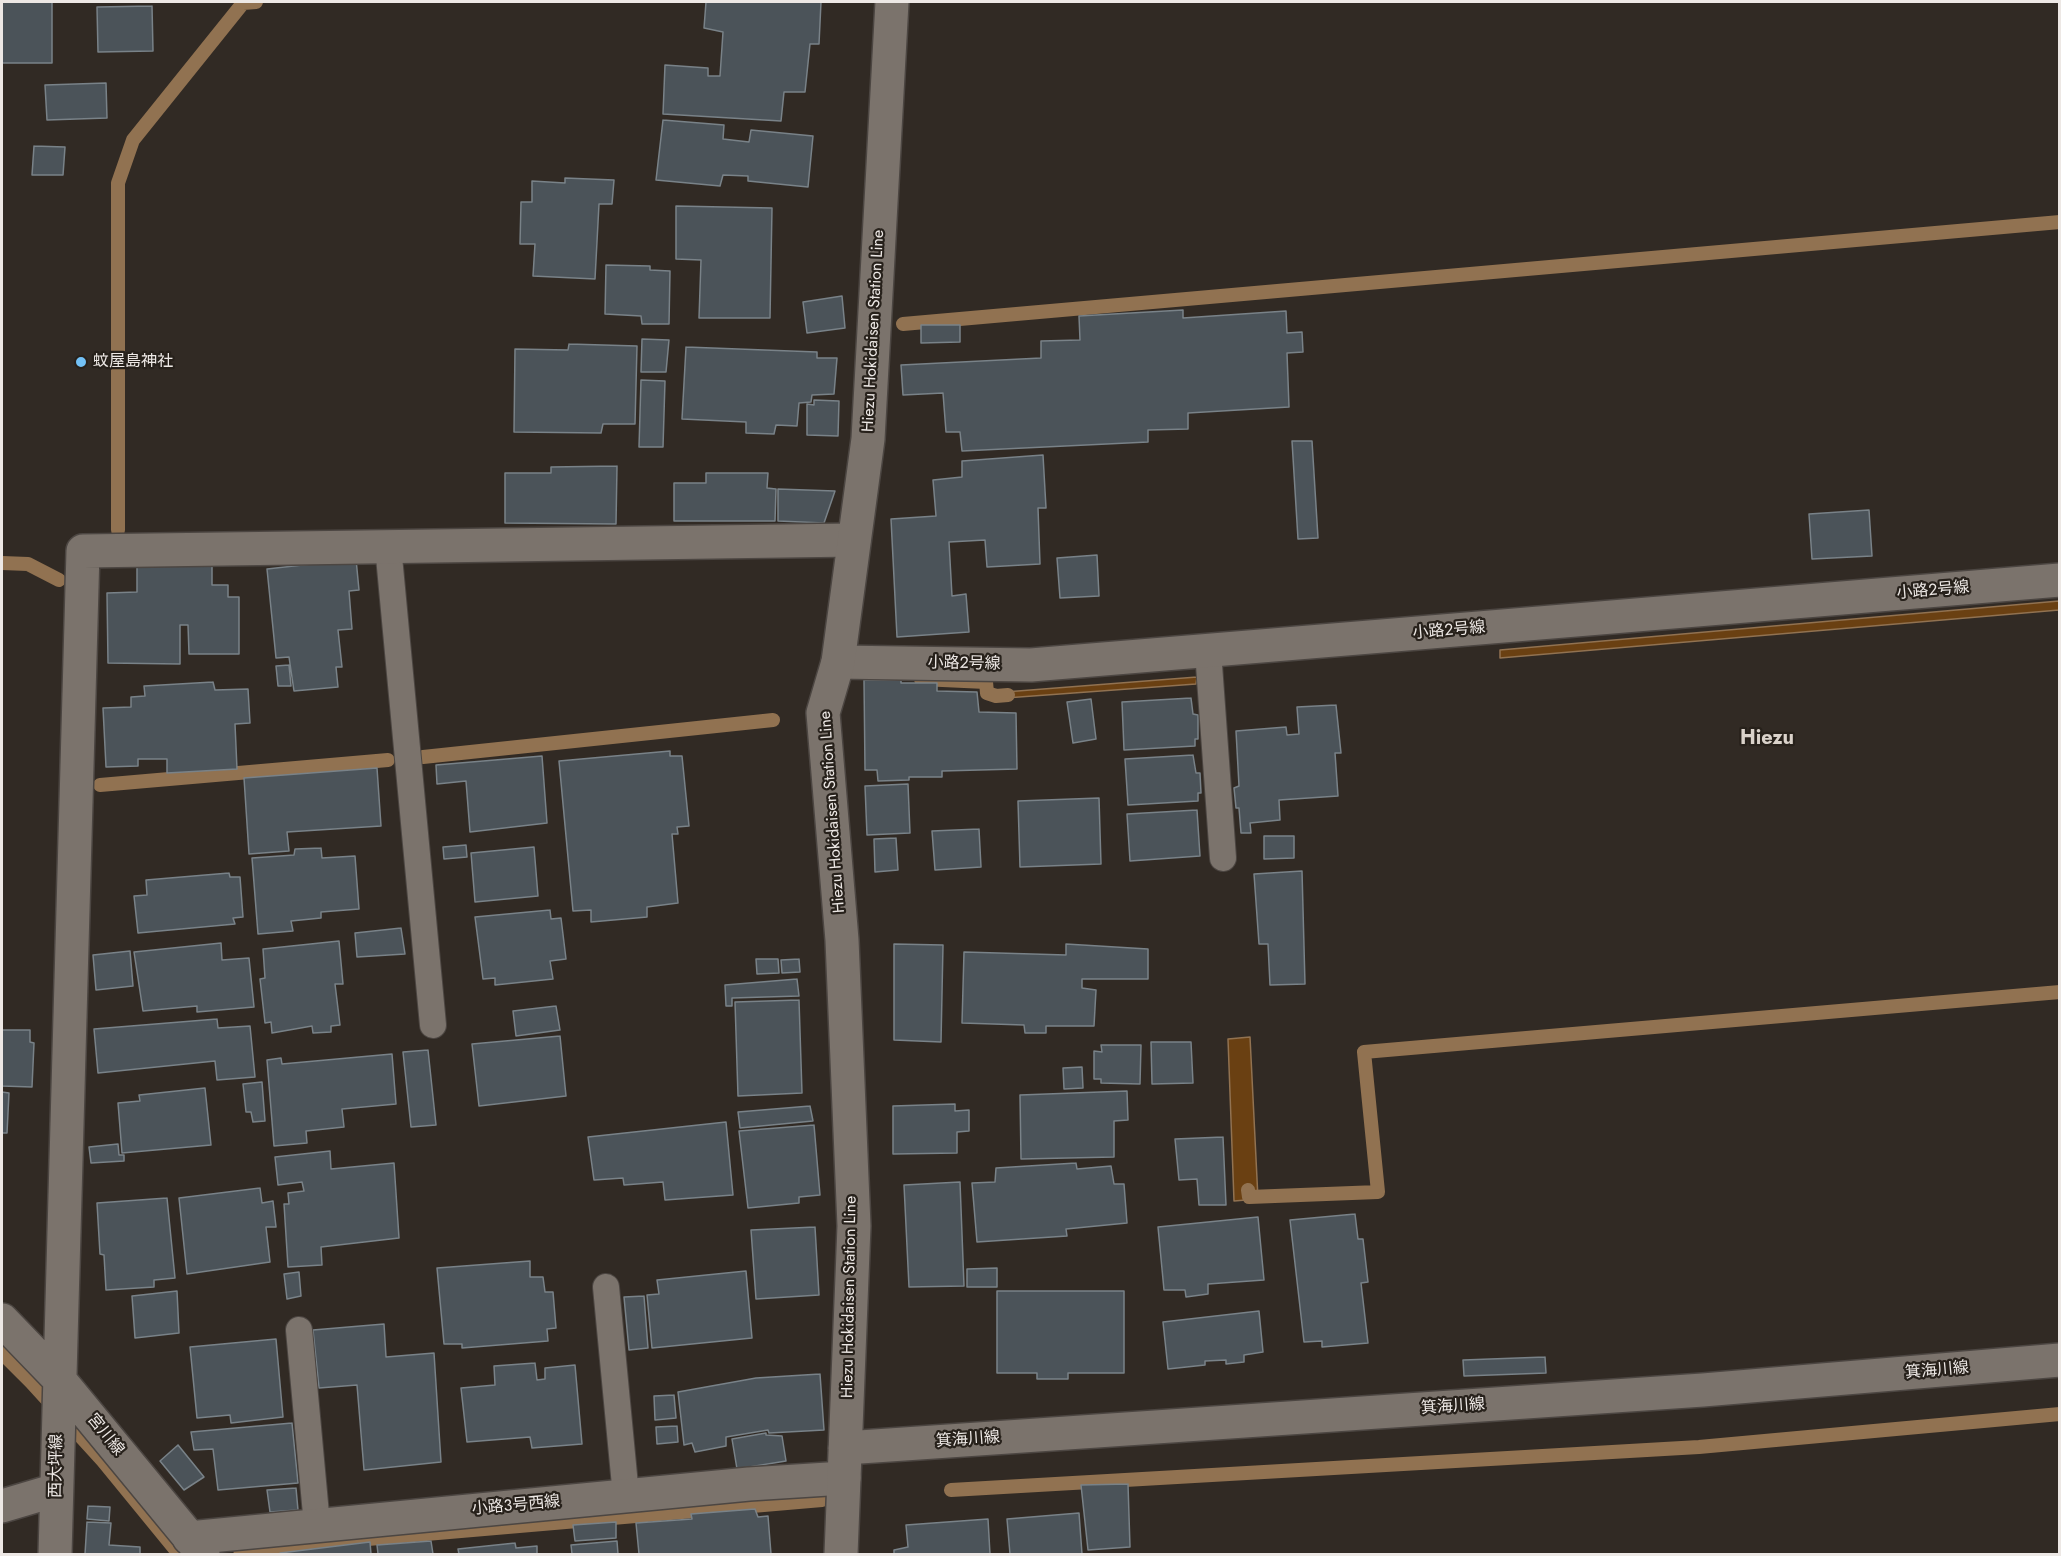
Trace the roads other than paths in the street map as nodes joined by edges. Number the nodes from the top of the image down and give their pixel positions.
1 (892, 2) edge
2 (854, 540) junction
3 (388, 546) junction
4 (2060, 580) edge
5 (1208, 651) junction
6 (838, 662) junction
7 (1223, 858) dead end
8 (433, 1025) dead end
9 (606, 1287) dead end
10 (2, 1320) edge
11 (299, 1330) dead end
12 (2060, 1360) edge
13 (58, 1378) junction
14 (845, 1463) junction
15 (56, 1490) junction
16 (626, 1496) junction
17 (2, 1506) edge
18 (317, 1525) junction
19 (196, 1546) edge
20 (55, 1554) edge
21 (842, 1554) edge

1 - 2 street, Hiezu Hokidaisen Station Line
2 - 3 street
2 - 6 street, Hiezu Hokidaisen Station Line
3 - 8 lane
3 - 13 street, 西大坪線
4 - 5 street, 小路2号線
5 - 6 street, 小路2号線
5 - 7 lane
6 - 14 street, Hiezu Hokidaisen Station Line
9 - 16 lane
10 - 13 street, 宮川線
11 - 18 lane
12 - 14 street, 箕海川線
13 - 15 street, 西大坪線
13 - 19 street, 宮川線
14 - 16 street, 小路3号西線
14 - 21 street, Hiezu Hokidaisen Station Line
15 - 17 street
15 - 20 street, 西大坪線
16 - 18 street, 小路3号西線
18 - 19 street, 小路3号西線

